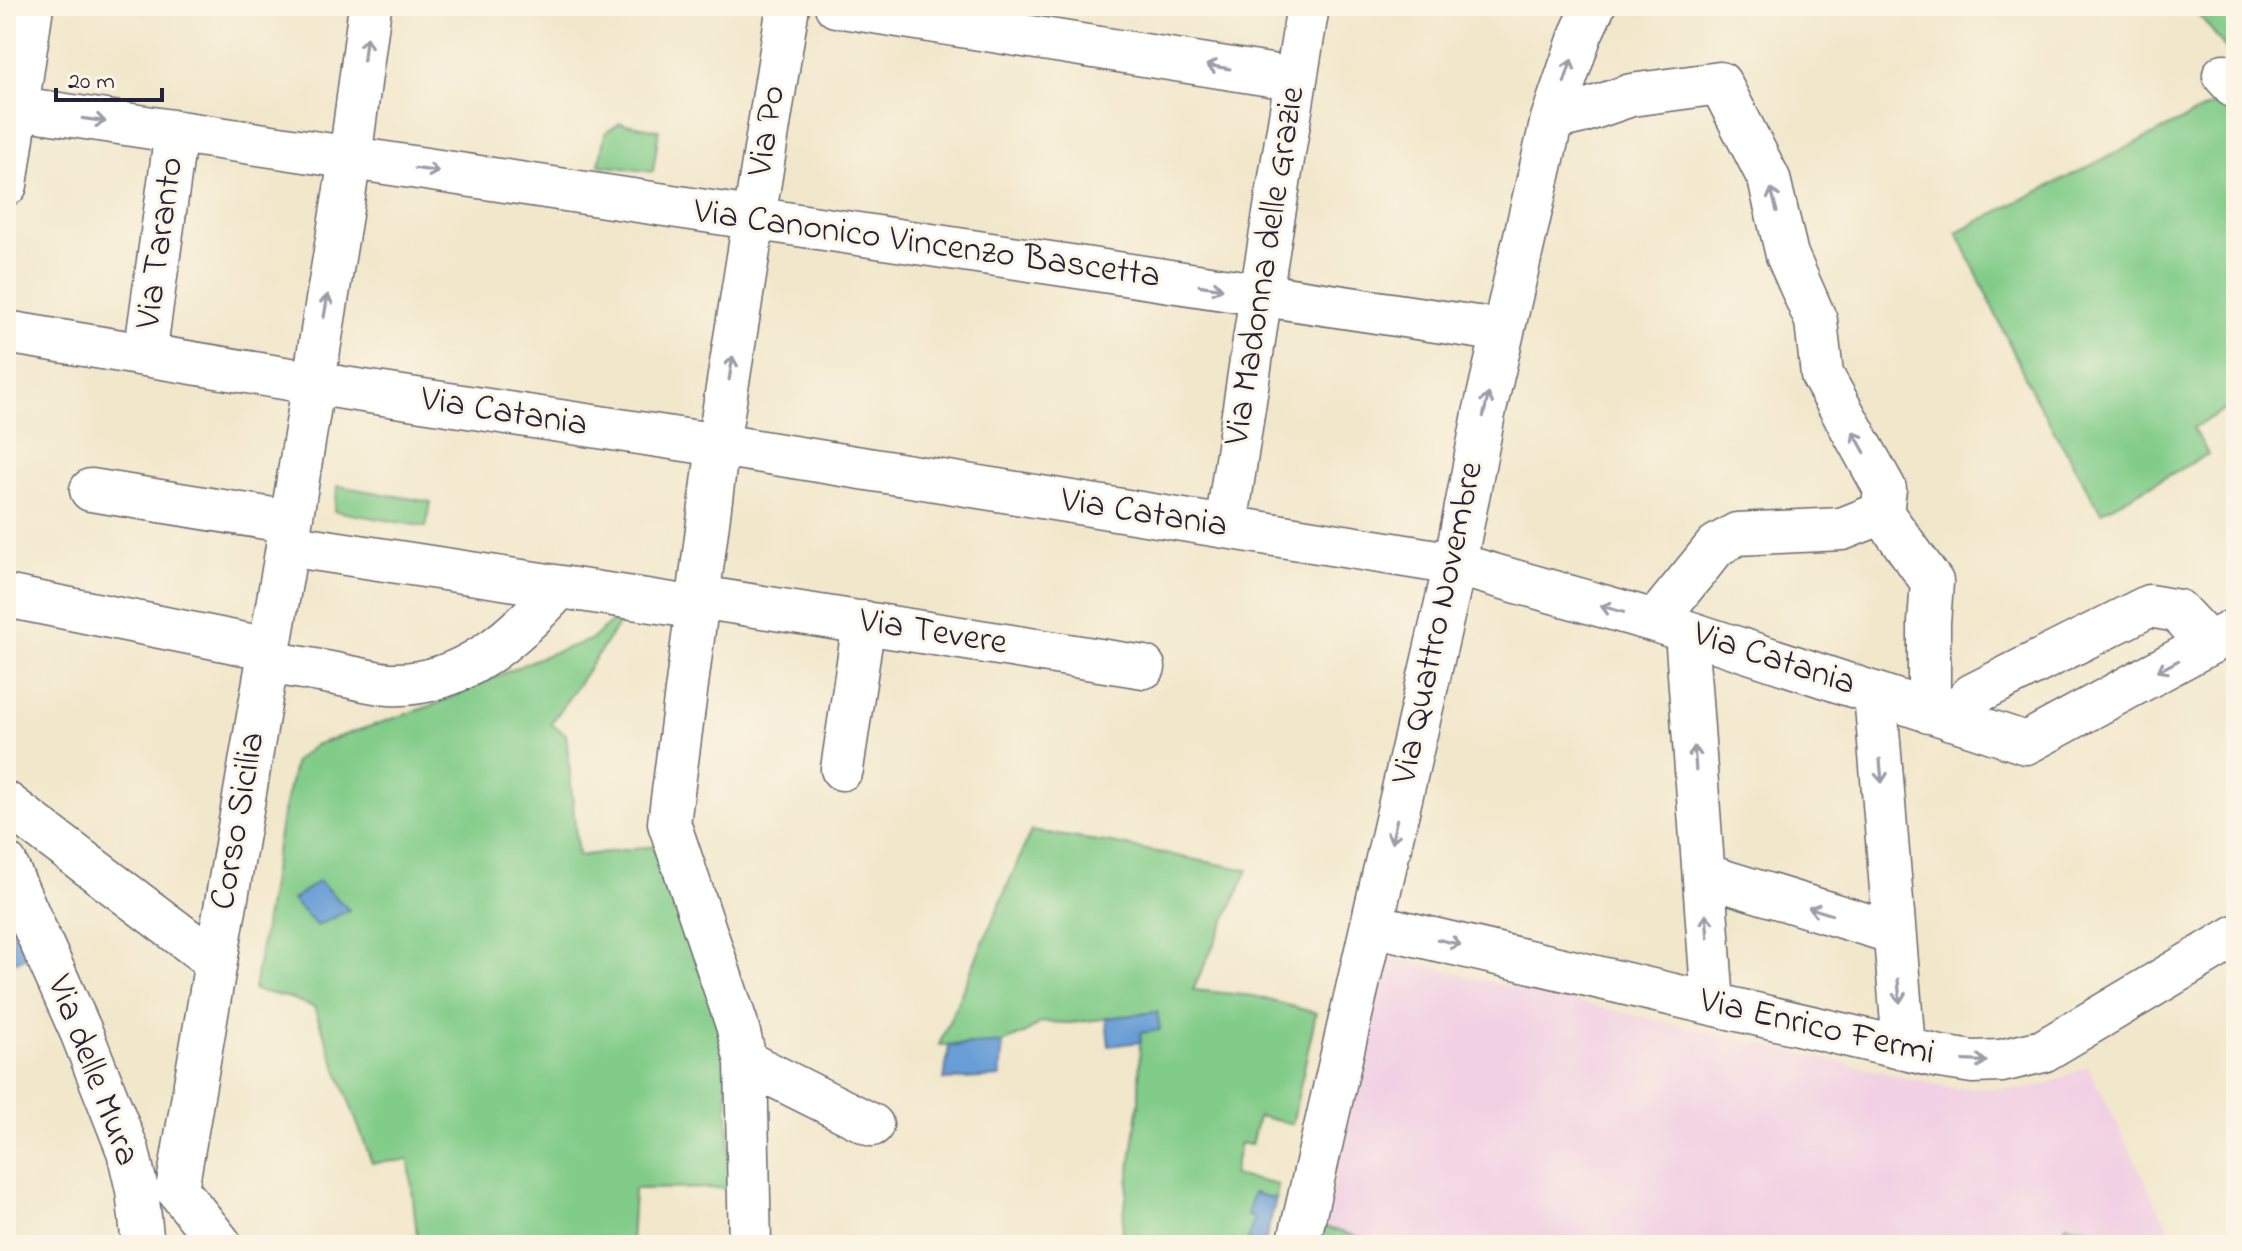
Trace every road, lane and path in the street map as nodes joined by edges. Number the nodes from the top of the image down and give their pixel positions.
1 (32, 6) edge
2 (370, 6) edge
3 (788, 6) edge
4 (836, 6) edge
5 (1308, 6) edge
6 (1594, 6) edge
7 (1295, 79) junction
8 (11, 107) edge
9 (1552, 119) junction
10 (176, 132) junction
11 (350, 159) junction
12 (6, 185) edge
13 (754, 219) junction
14 (1261, 294) junction
15 (1503, 331) junction
16 (6, 332) edge
17 (145, 355) junction
18 (312, 383) junction
19 (718, 445) junction
20 (91, 490) dead end
21 (1882, 513) junction
22 (1226, 527) junction
23 (289, 533) junction
24 (1455, 564) junction
25 (560, 587) junction
26 (6, 596) edge
27 (703, 607) junction
28 (864, 622) junction
29 (1670, 626) junction
30 (2222, 637) edge
31 (268, 655) junction
32 (1144, 667) dead end
33 (1875, 693) junction
34 (1940, 715) junction
35 (842, 769) dead end
36 (6, 803) edge
37 (1702, 856) junction
38 (6, 864) edge
39 (1373, 925) junction
40 (1894, 933) junction
41 (2236, 936) edge
42 (215, 961) junction
43 (1713, 1004) junction
44 (1904, 1048) junction
45 (746, 1062) junction
46 (872, 1125) dead end
47 (157, 1190) junction
48 (143, 1245) edge
49 (221, 1245) edge
50 (750, 1245) edge
51 (1298, 1245) edge

1 - 8 street
11 -> 2 street, Corso Sicilia
3 - 13 street, Via Po
7 -> 4 street
5 - 7 street, Via Madonna delle Grazie
9 -> 6 street, Via Quattro Novembre
7 - 14 street, Via Madonna delle Grazie
8 -> 10 street, Via Canonico Vincenzo Bascetta
8 - 12 street
9 - 15 street, Via Quattro Novembre
21 -> 9 street
10 - 11 street, Via Canonico Vincenzo Bascetta
10 - 17 street, Via Taranto
11 -> 13 street, Via Canonico Vincenzo Bascetta
18 -> 11 street, Corso Sicilia
13 -> 14 street, Via Canonico Vincenzo Bascetta
19 -> 13 street, Via Po
14 - 15 street, Via Canonico Vincenzo Bascetta
14 - 22 street, Via Madonna delle Grazie
24 -> 15 street, Via Quattro Novembre
16 - 17 street, Via Catania
17 - 18 street, Via Catania
18 - 19 street, Via Catania
18 - 23 street, Corso Sicilia
19 - 22 street, Via Catania
19 - 27 street, Via Po
20 - 23 street, Via Tevere
21 - 29 street
21 - 34 street
22 - 24 street, Via Catania
23 - 25 street, Via Tevere
23 - 31 street, Corso Sicilia
29 -> 24 street, Via Catania
24 -> 39 street, Via Quattro Novembre
25 - 27 street, Via Tevere
25 - 31 street
26 - 31 street
27 - 28 street, Via Tevere
27 - 45 street, Via Po
28 - 32 street, Via Tevere
28 - 35 street
29 - 33 street, Via Catania
37 -> 29 street
30 -> 34 street, Via Catania
30 - 34 street
31 - 42 street, Corso Sicilia
33 - 34 street, Via Catania
33 -> 40 street
36 - 42 street
40 -> 37 street
43 -> 37 street
38 - 47 street, Via delle Mura
39 -> 43 street, Via Enrico Fermi
39 - 51 street, Via Quattro Novembre
40 -> 44 street
44 -> 41 street, Via Enrico Fermi
42 - 47 street, Corso Sicilia
43 - 44 street, Via Enrico Fermi
45 - 46 street
45 - 50 street, Via Po
47 - 48 street
47 - 49 street

